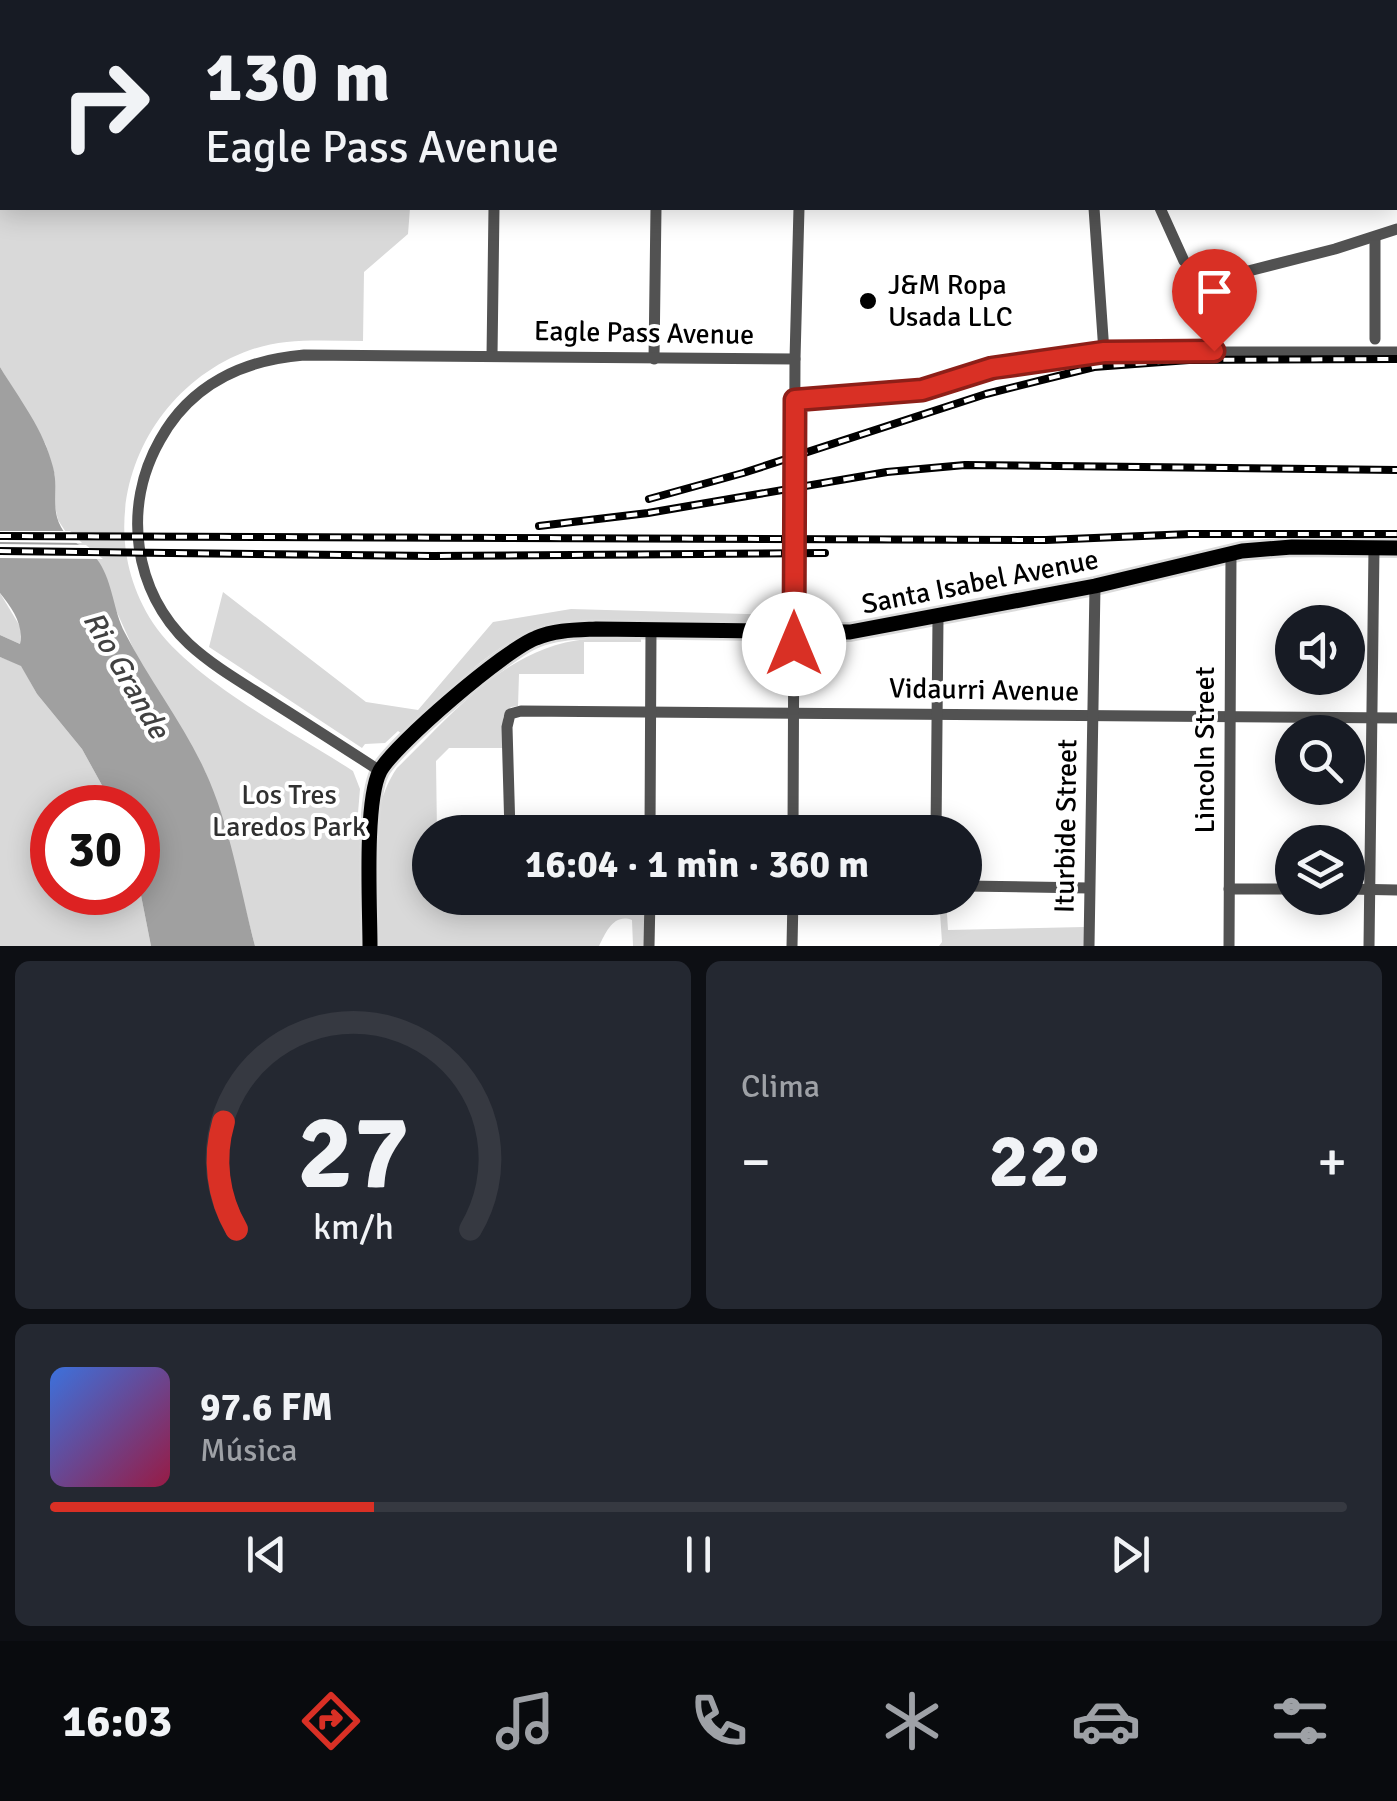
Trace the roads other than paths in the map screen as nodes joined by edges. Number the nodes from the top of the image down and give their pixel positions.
1 (494, 210) edge
2 (656, 210) edge
3 (800, 210) edge
4 (1094, 210) edge
5 (1161, 210) edge
6 (1397, 228) edge
7 (1375, 236) junction
8 (1375, 339) dead end
9 (1104, 352) junction
10 (1397, 352) edge
11 (492, 356) junction
12 (654, 359) junction
13 (795, 360) junction
14 (795, 400) junction
15 (1374, 548) junction
16 (1397, 548) edge
17 (1230, 554) junction
18 (1095, 586) junction
19 (938, 618) junction
20 (652, 630) junction
21 (794, 632) junction
22 (651, 712) junction
23 (795, 713) junction
24 (938, 714) junction
25 (1093, 716) junction
26 (1230, 718) junction
27 (1372, 718) junction
28 (1397, 718) edge
29 (380, 772) junction
30 (510, 815) edge
31 (650, 815) edge
32 (794, 815) edge
33 (936, 815) edge
34 (982, 886) edge
35 (1090, 888) junction
36 (1229, 889) junction
37 (1275, 889) edge
38 (1365, 889) edge
39 (1370, 889) junction
40 (1397, 890) edge
41 (650, 915) edge
42 (793, 915) edge
43 (370, 946) edge
44 (650, 946) edge
45 (792, 946) edge
46 (1089, 946) edge
47 (1228, 946) edge
48 (1369, 946) edge

1 - 11 street
2 - 12 street
3 - 13 street
4 - 9 street
5 - 7 street
6 - 7 street
7 - 8 street
9 - 10 street
9 - 14 street
11 - 12 street, Eagle Pass Avenue
11 - 29 street, Eagle Pass Avenue
12 - 13 street, Eagle Pass Avenue
13 - 14 street
14 - 21 street
15 - 16 main road, Santa Isabel Avenue
15 - 17 main road, Santa Isabel Avenue
15 - 27 street
17 - 18 main road, Santa Isabel Avenue
17 - 26 street, Lincoln Street
18 - 19 main road, Santa Isabel Avenue
18 - 25 street, Iturbide Street
19 - 21 main road, Santa Isabel Avenue
19 - 24 street
20 - 21 main road, Santa Isabel Avenue
20 - 22 street
20 - 29 main road, Santa Isabel Avenue
21 - 23 street
22 - 23 street, Vidaurri Avenue
22 - 30 street, Vidaurri Avenue
22 - 31 street
23 - 24 street, Vidaurri Avenue
23 - 32 street
24 - 25 street, Vidaurri Avenue
24 - 33 street
25 - 26 street, Vidaurri Avenue
25 - 35 street, Iturbide Street
26 - 27 street, Vidaurri Avenue
26 - 36 street, Lincoln Street
27 - 28 street, Vidaurri Avenue
27 - 39 street
29 - 43 main road
34 - 35 street
35 - 46 street, Iturbide Street
36 - 37 street
36 - 47 street, Lincoln Street
38 - 39 street
39 - 40 street
39 - 48 street
41 - 44 street
42 - 45 street

